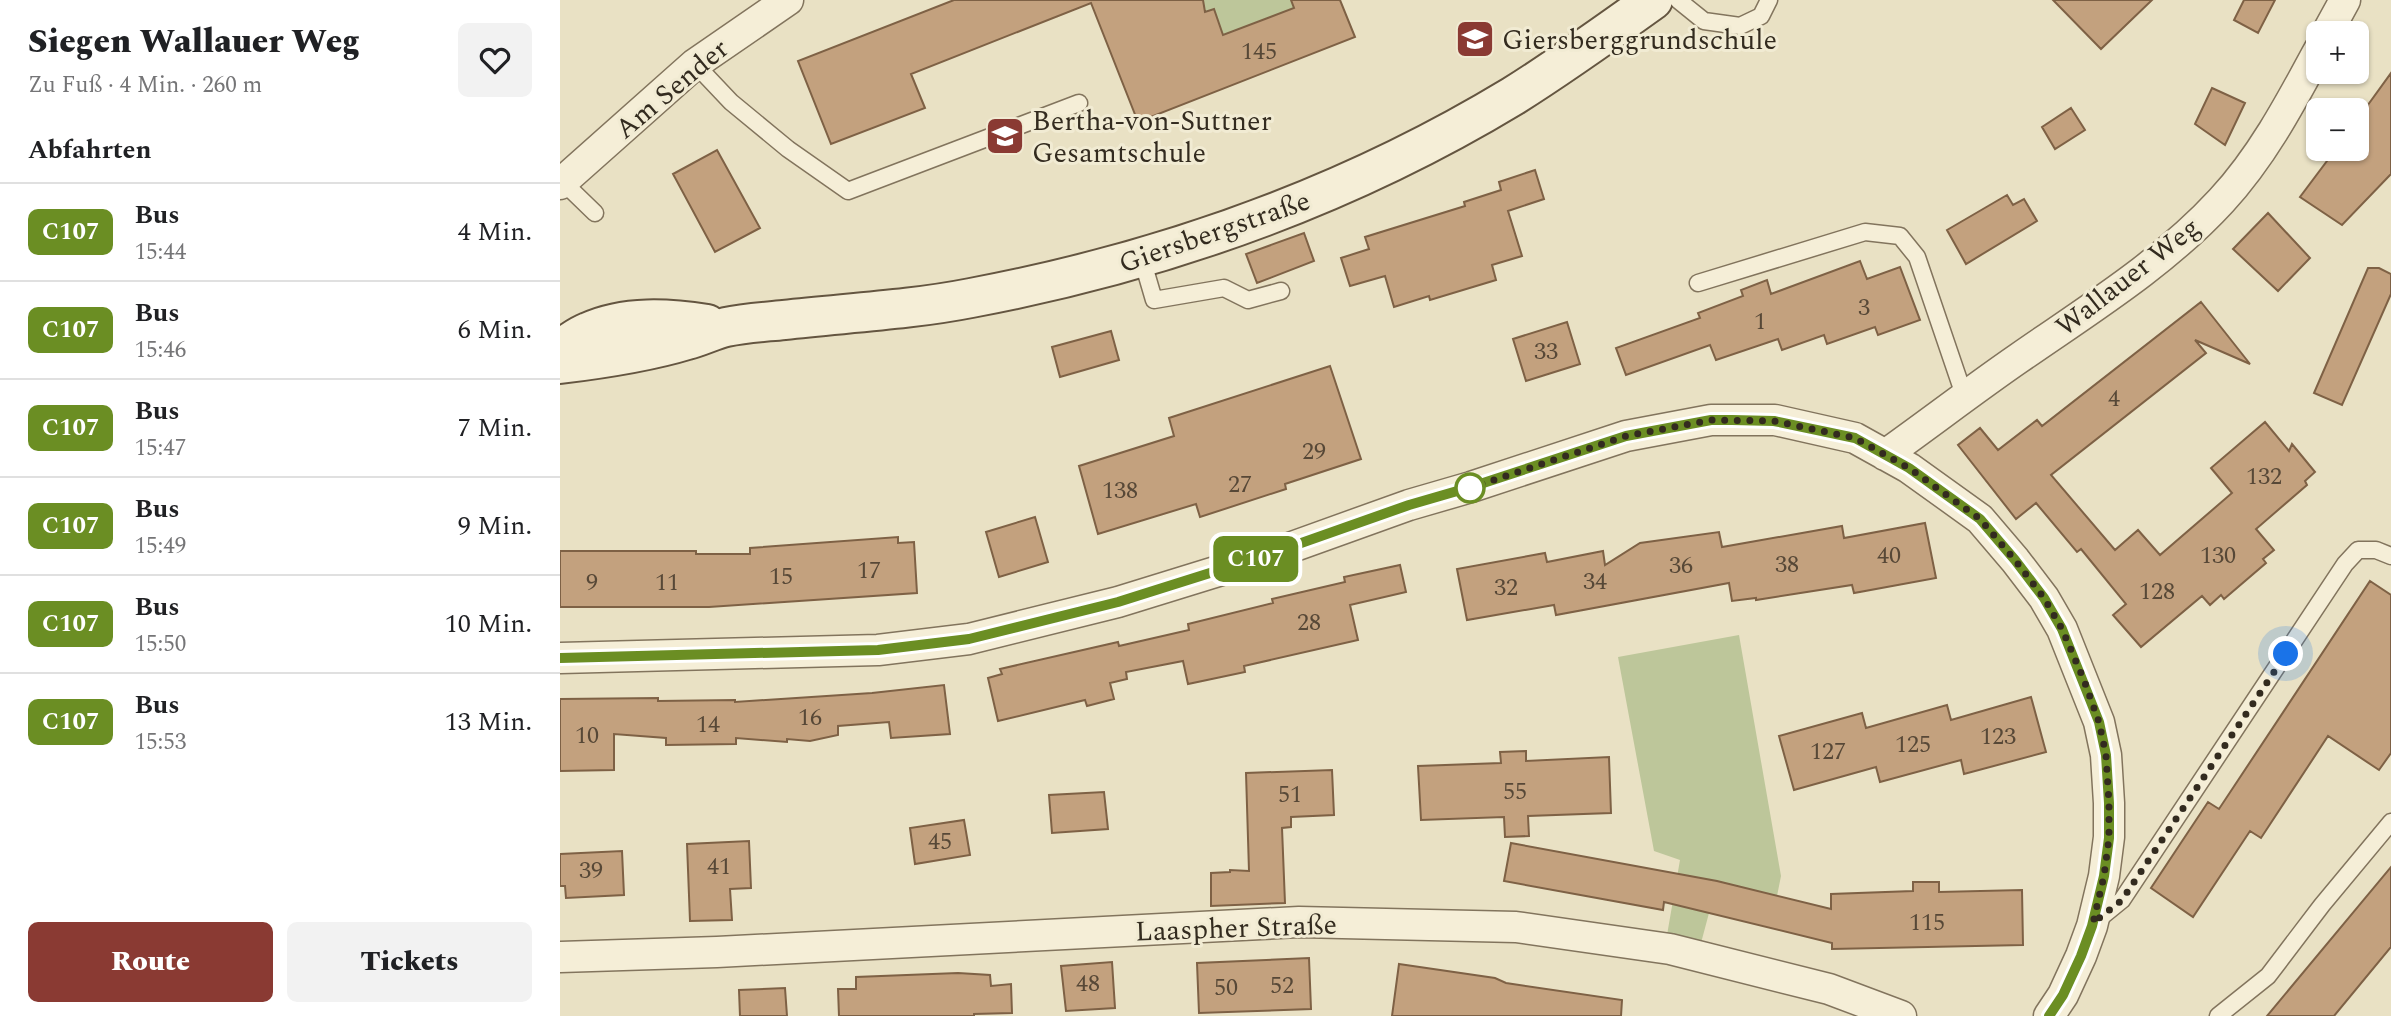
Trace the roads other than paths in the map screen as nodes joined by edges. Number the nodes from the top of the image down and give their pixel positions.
1 (788, 0) edge
2 (1653, 0) edge
3 (1678, 0) edge
4 (1769, 0) edge
5 (2345, 0) edge
6 (2334, 21) edge
7 (695, 64) junction
8 (2306, 74) edge
9 (1079, 103) dead end
10 (562, 183) edge
11 (595, 213) dead end
12 (1142, 259) junction
13 (1698, 283) dead end
14 (1281, 291) dead end
15 (726, 327) junction
16 (560, 349) edge
17 (560, 364) edge
18 (1965, 398) junction
19 (1897, 462) junction
20 (2391, 556) edge
21 (560, 658) edge
22 (2391, 822) edge
23 (2093, 923) junction
24 (560, 957) edge
25 (1900, 1016) edge
26 (2049, 1016) edge
27 (2218, 1016) edge

1 - 7 street, Am Sender
2 - 12 street, Giersbergstraße
3 - 4 lane
5 - 6 street
7 - 9 lane
7 - 10 street, Am Sender
8 - 18 street, Wallauer Weg
10 - 11 lane
12 - 14 lane
12 - 15 street, Giersbergstraße
13 - 18 lane
15 - 16 street, Giersbergstraße
15 - 17 street, Giersbergstraße
18 - 19 street, Wallauer Weg
19 - 21 street
19 - 23 street
20 - 23 lane
22 - 27 lane
23 - 26 street
24 - 25 street, Laaspher Straße

